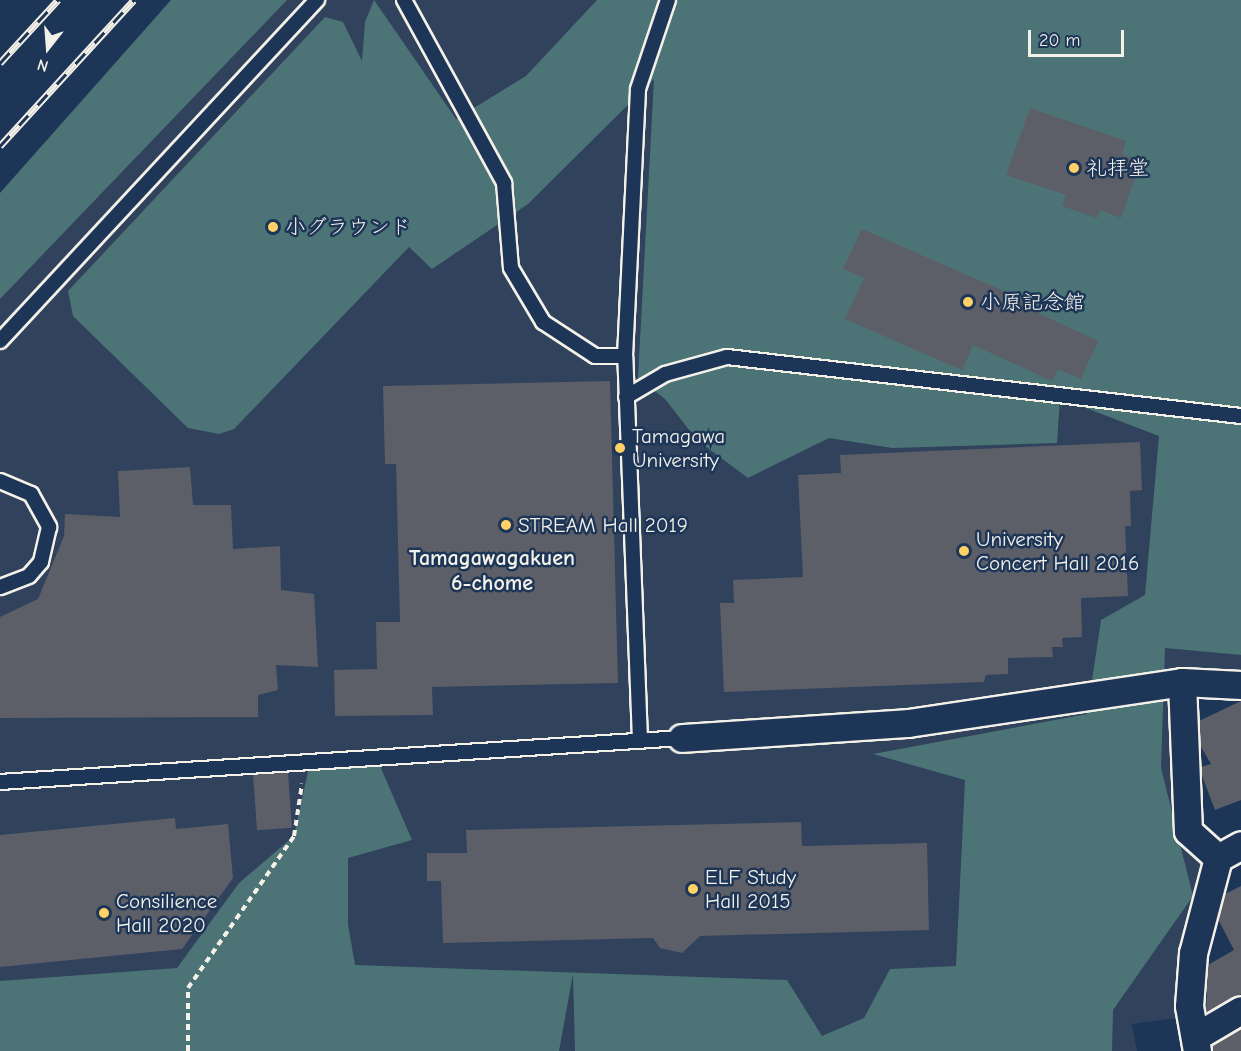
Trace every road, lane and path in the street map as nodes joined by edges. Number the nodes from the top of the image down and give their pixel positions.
1 (317, 0) edge
2 (404, 0) edge
3 (668, 0) edge
4 (0, 341) edge
5 (626, 356) junction
6 (626, 397) junction
7 (1241, 416) edge
8 (0, 481) edge
9 (0, 587) edge
10 (1182, 682) junction
11 (1241, 685) edge
12 (682, 738) joint
13 (640, 740) junction
14 (305, 762) junction
15 (0, 782) edge
16 (1241, 845) edge
17 (1218, 858) junction
18 (1241, 1010) edge
19 (1196, 1044) edge
20 (188, 1051) edge

1 - 4 lane
2 - 5 lane
3 - 5 lane
5 - 6 lane
6 - 7 lane
6 - 13 lane
8 - 9 lane
10 - 11 street
10 - 12 street
10 - 17 street
12 - 13 lane
13 - 14 lane
14 - 15 lane
14 - 20 path
16 - 17 street
17 - 19 street
18 - 19 street

